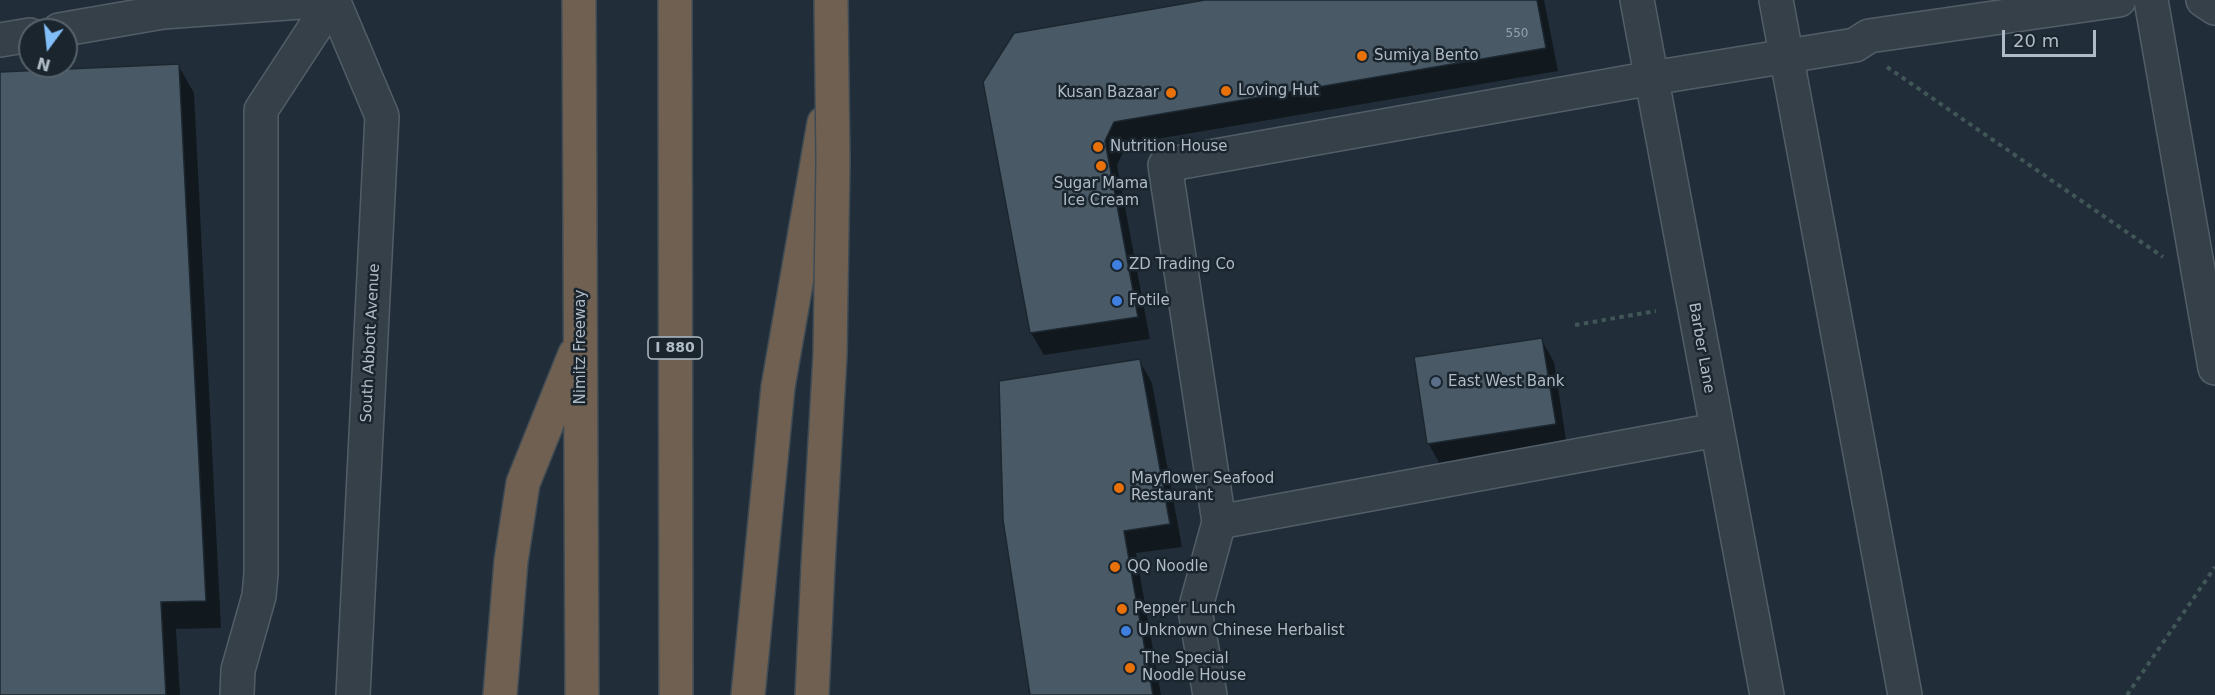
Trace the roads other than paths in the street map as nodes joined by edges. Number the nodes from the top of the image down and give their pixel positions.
1 (332, 0) edge
2 (579, 0) edge
3 (675, 0) edge
4 (831, 0) edge
5 (847, 0) edge
6 (1637, 0) edge
7 (1776, 0) edge
8 (2119, 0) edge
9 (2151, 0) edge
10 (2203, 0) edge
11 (2215, 8) edge
12 (78, 27) edge
13 (18, 37) edge
14 (0, 40) edge
15 (1787, 57) junction
16 (1652, 78) junction
17 (582, 335) junction
18 (2215, 368) edge
19 (1716, 430) junction
20 (1219, 522) junction
21 (812, 694) edge
22 (237, 695) edge
23 (353, 695) edge
24 (500, 695) edge
25 (582, 695) edge
26 (676, 695) edge
27 (748, 695) edge
28 (1210, 695) edge
29 (1767, 695) edge
30 (1905, 695) edge

1 - 12 street
1 - 22 street
1 - 23 street, South Abbott Avenue
2 - 17 highway, Nimitz Freeway
3 - 26 highway, I 880
4 - 21 highway, bridge
5 - 27 highway
6 - 16 street, Barber Lane
7 - 15 street
8 - 15 street
9 - 18 street
10 - 11 street
13 - 14 street
15 - 16 street
15 - 30 street
16 - 19 street, Barber Lane
16 - 20 street
17 - 24 highway
17 - 25 highway, Nimitz Freeway
19 - 20 street
19 - 29 street, Barber Lane
20 - 28 street

